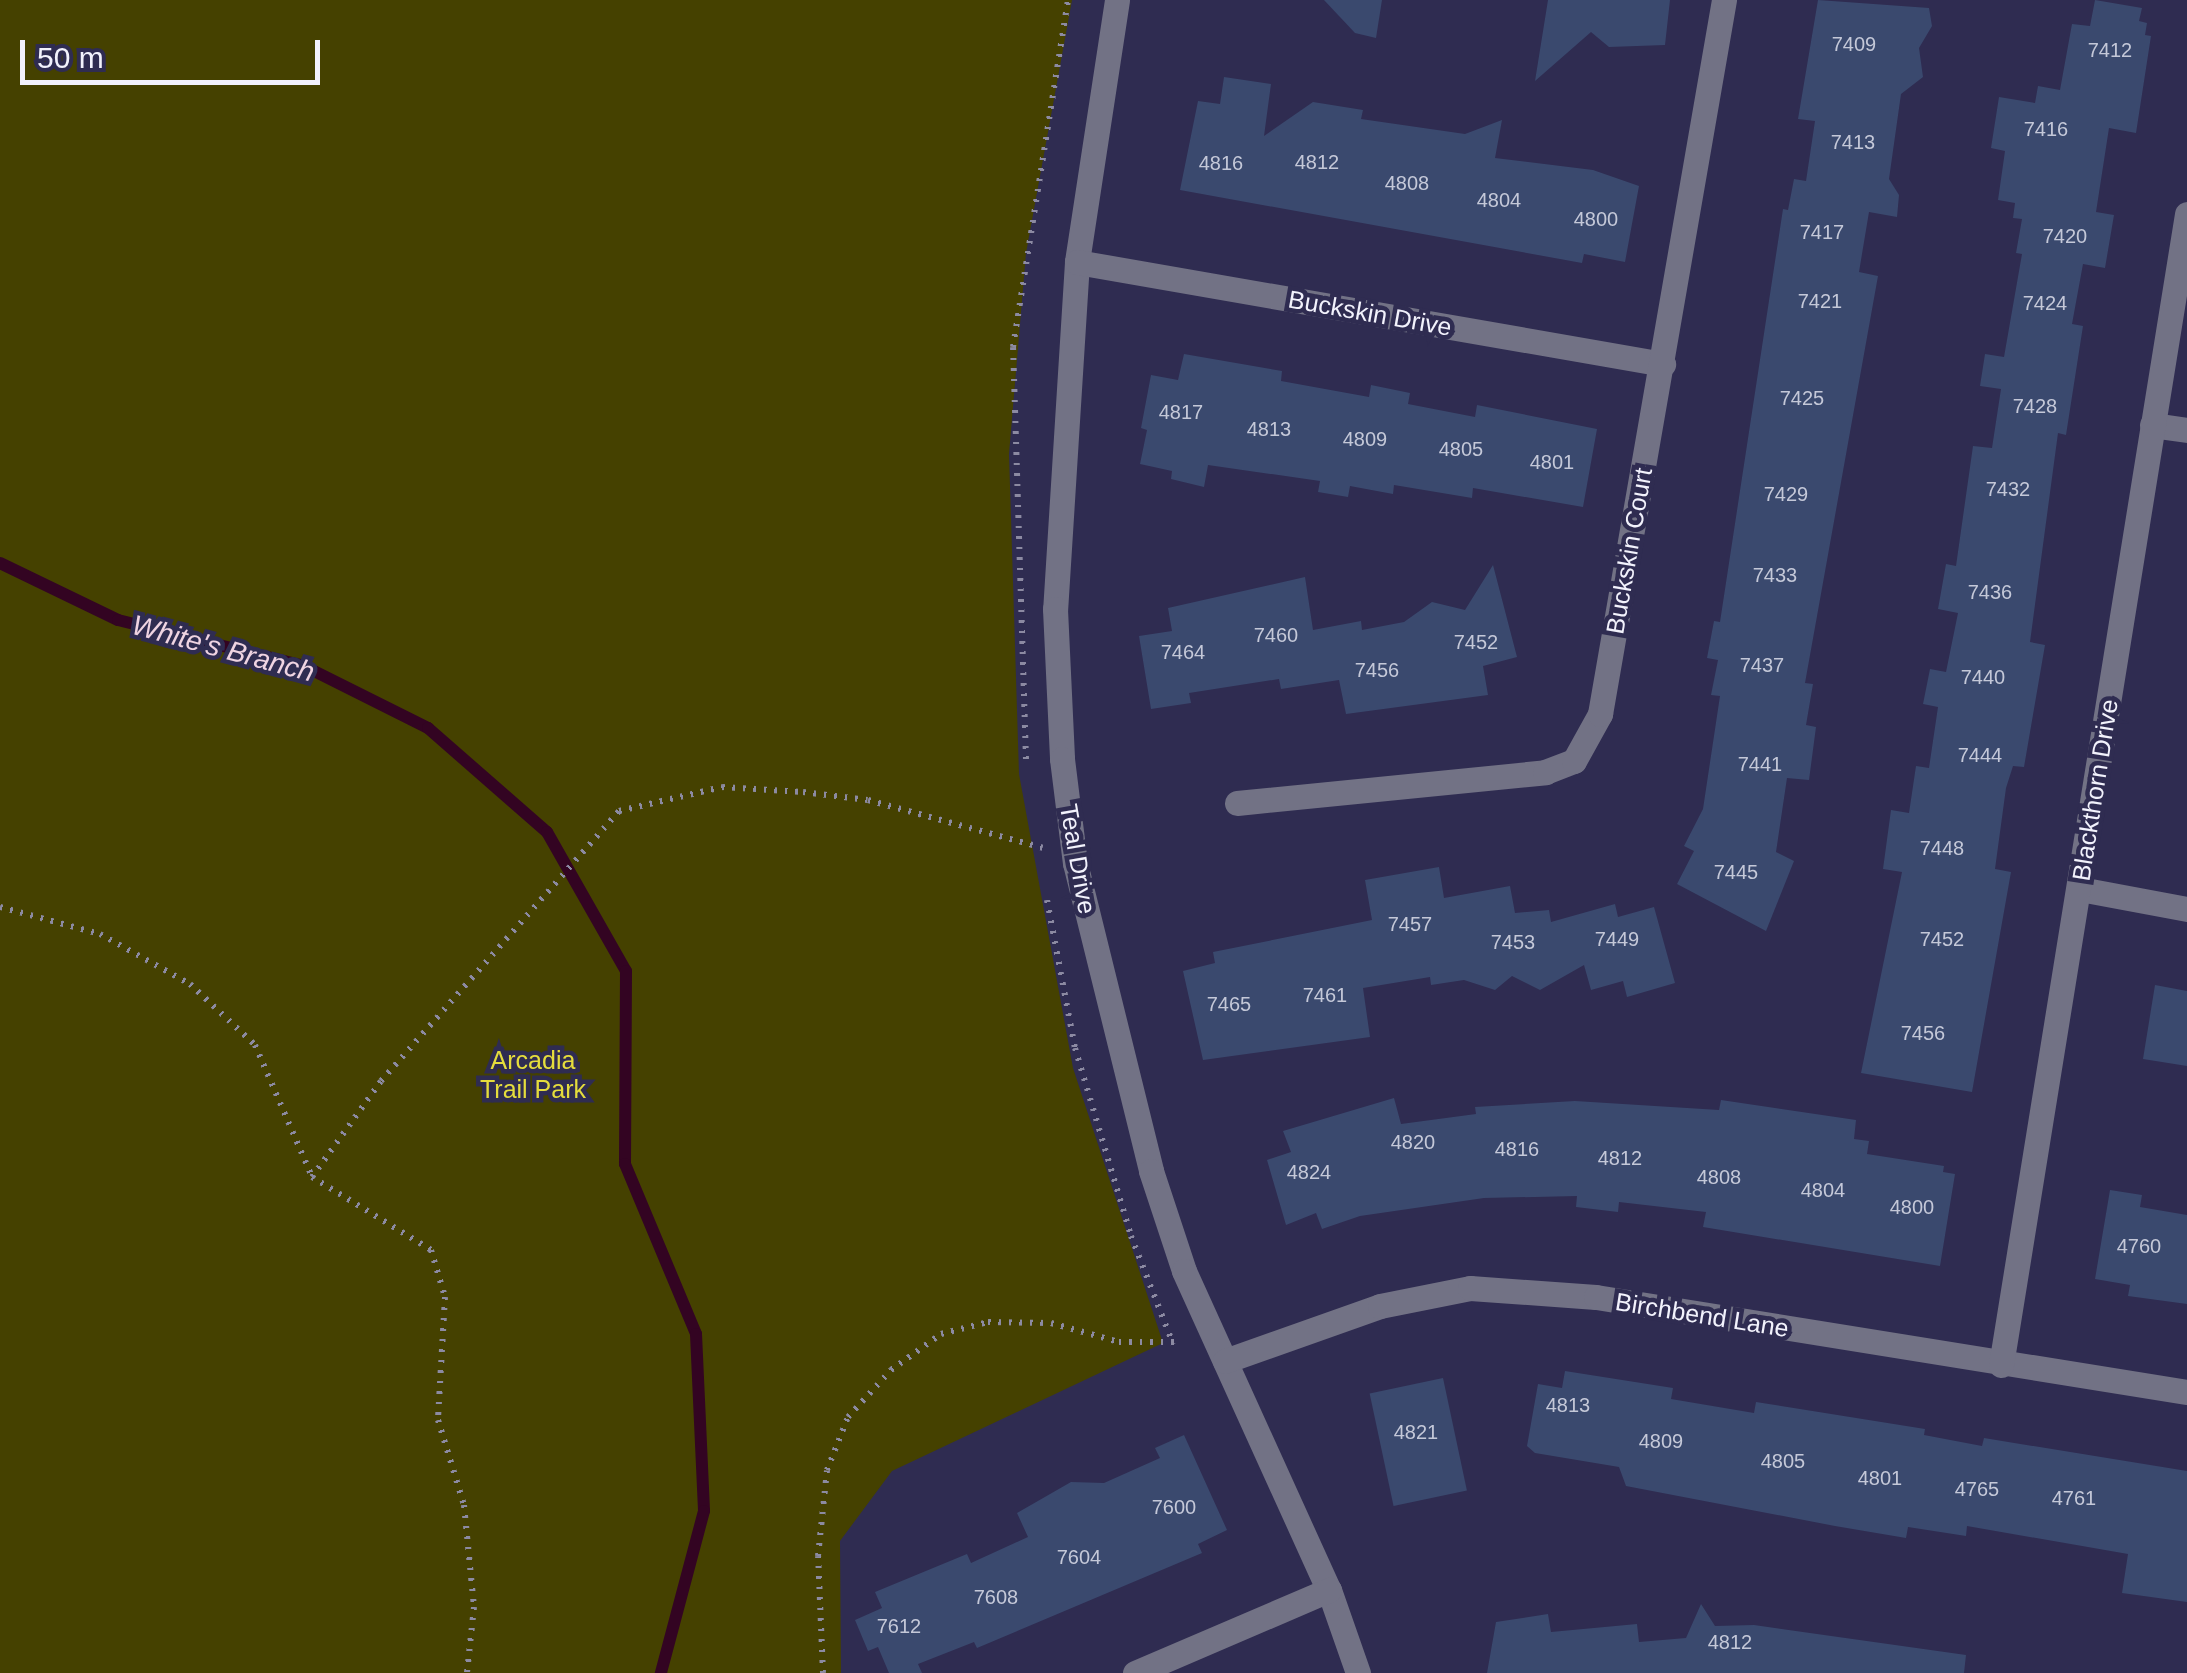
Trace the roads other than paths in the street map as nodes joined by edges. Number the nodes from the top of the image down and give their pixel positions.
1 (1118, 0) edge
2 (1724, 0) edge
3 (2187, 214) edge
4 (1077, 262) junction
5 (1663, 364) junction
6 (2152, 425) junction
7 (2187, 430) edge
8 (1238, 803) dead end
9 (2080, 888) junction
10 (2187, 909) edge
11 (1225, 1361) junction
12 (2001, 1365) junction
13 (2187, 1392) edge
14 (1329, 1590) junction
15 (1135, 1673) edge
16 (1358, 1673) edge

1 - 4 street, Teal Drive
2 - 5 street, Buckskin Court
3 - 6 street, Blackthorn Drive
4 - 5 street, Buckskin Drive
4 - 11 street, Teal Drive
5 - 8 street, Buckskin Court
6 - 7 street
6 - 9 street, Blackthorn Drive
9 - 10 street
9 - 12 street, Blackthorn Drive
11 - 12 street, Birchbend Lane
11 - 14 street, Teal Drive
12 - 13 street, Birchbend Lane
14 - 15 street
14 - 16 street, Teal Drive

